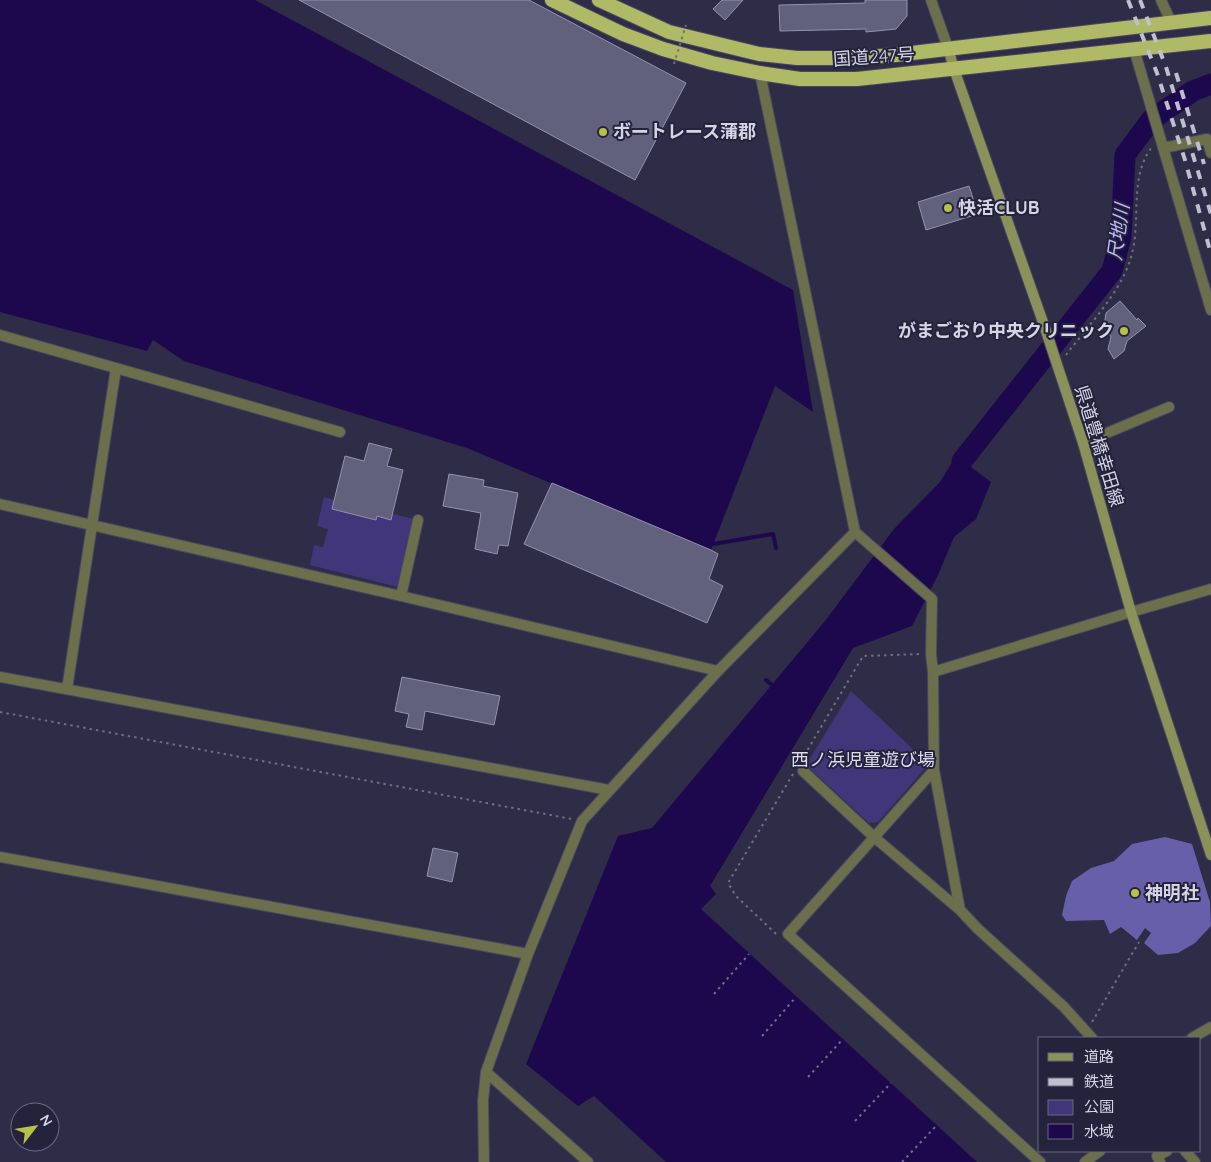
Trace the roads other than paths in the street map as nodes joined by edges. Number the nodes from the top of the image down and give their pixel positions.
1 (552, 0) edge
2 (599, 0) edge
3 (931, 0) edge
4 (1161, 0) edge
5 (1211, 18) edge
6 (1171, 22) junction
7 (1211, 41) edge
8 (948, 48) junction
9 (1134, 49) junction
10 (954, 69) junction
11 (760, 74) junction
12 (1161, 141) junction
13 (1211, 153) edge
14 (1211, 310) edge
15 (0, 335) edge
16 (116, 368) junction
17 (1169, 408) dead end
18 (340, 432) dead end
19 (1083, 443) junction
20 (0, 504) edge
21 (418, 520) dead end
22 (93, 525) junction
23 (854, 532) junction
24 (1211, 589) edge
25 (400, 596) junction
26 (1131, 612) junction
27 (718, 671) junction
28 (933, 672) junction
29 (0, 677) edge
30 (67, 689) junction
31 (798, 770) road end
32 (934, 770) junction
33 (609, 790) junction
34 (874, 837) junction
35 (1211, 855) edge
36 (0, 857) edge
37 (960, 910) junction
38 (528, 954) junction
39 (1211, 1027) edge
40 (1090, 1035) edge
41 (1194, 1037) edge
42 (486, 1072) junction
43 (1099, 1152) edge
44 (1165, 1152) edge
45 (1186, 1152) edge
46 (1088, 1161) edge
47 (484, 1162) edge
48 (588, 1162) edge
49 (1040, 1162) edge
50 (1160, 1162) edge
51 (1195, 1162) edge

1 - 11 highway, 国道247号
2 - 8 highway, 国道247号
3 - 8 street
4 - 6 street
5 - 6 highway, 国道247号
6 - 8 highway, 国道247号
7 - 9 highway, 国道247号
8 - 10 main road, 県道豊橋幸田線
9 - 10 highway, 国道247号
9 - 12 street
10 - 11 highway, 国道247号
10 - 19 main road, 県道豊橋幸田線
11 - 23 street
12 - 13 street
12 - 14 street
15 - 16 street
16 - 18 street
16 - 22 street
17 - 19 street
19 - 26 main road, 県道豊橋幸田線
20 - 22 street
21 - 25 street
22 - 25 street
22 - 30 street
23 - 27 street
23 - 28 street
24 - 26 street
25 - 27 street
26 - 28 street
26 - 35 main road, 県道豊橋幸田線
27 - 33 street
28 - 32 street
29 - 30 street
30 - 33 street
31 - 34 street
32 - 34 street
32 - 37 street
33 - 38 street
34 - 37 street
34 - 49 street
36 - 38 street
37 - 40 street
38 - 42 street
39 - 41 street
42 - 47 street
42 - 48 street
43 - 46 street
44 - 50 street
45 - 51 street

